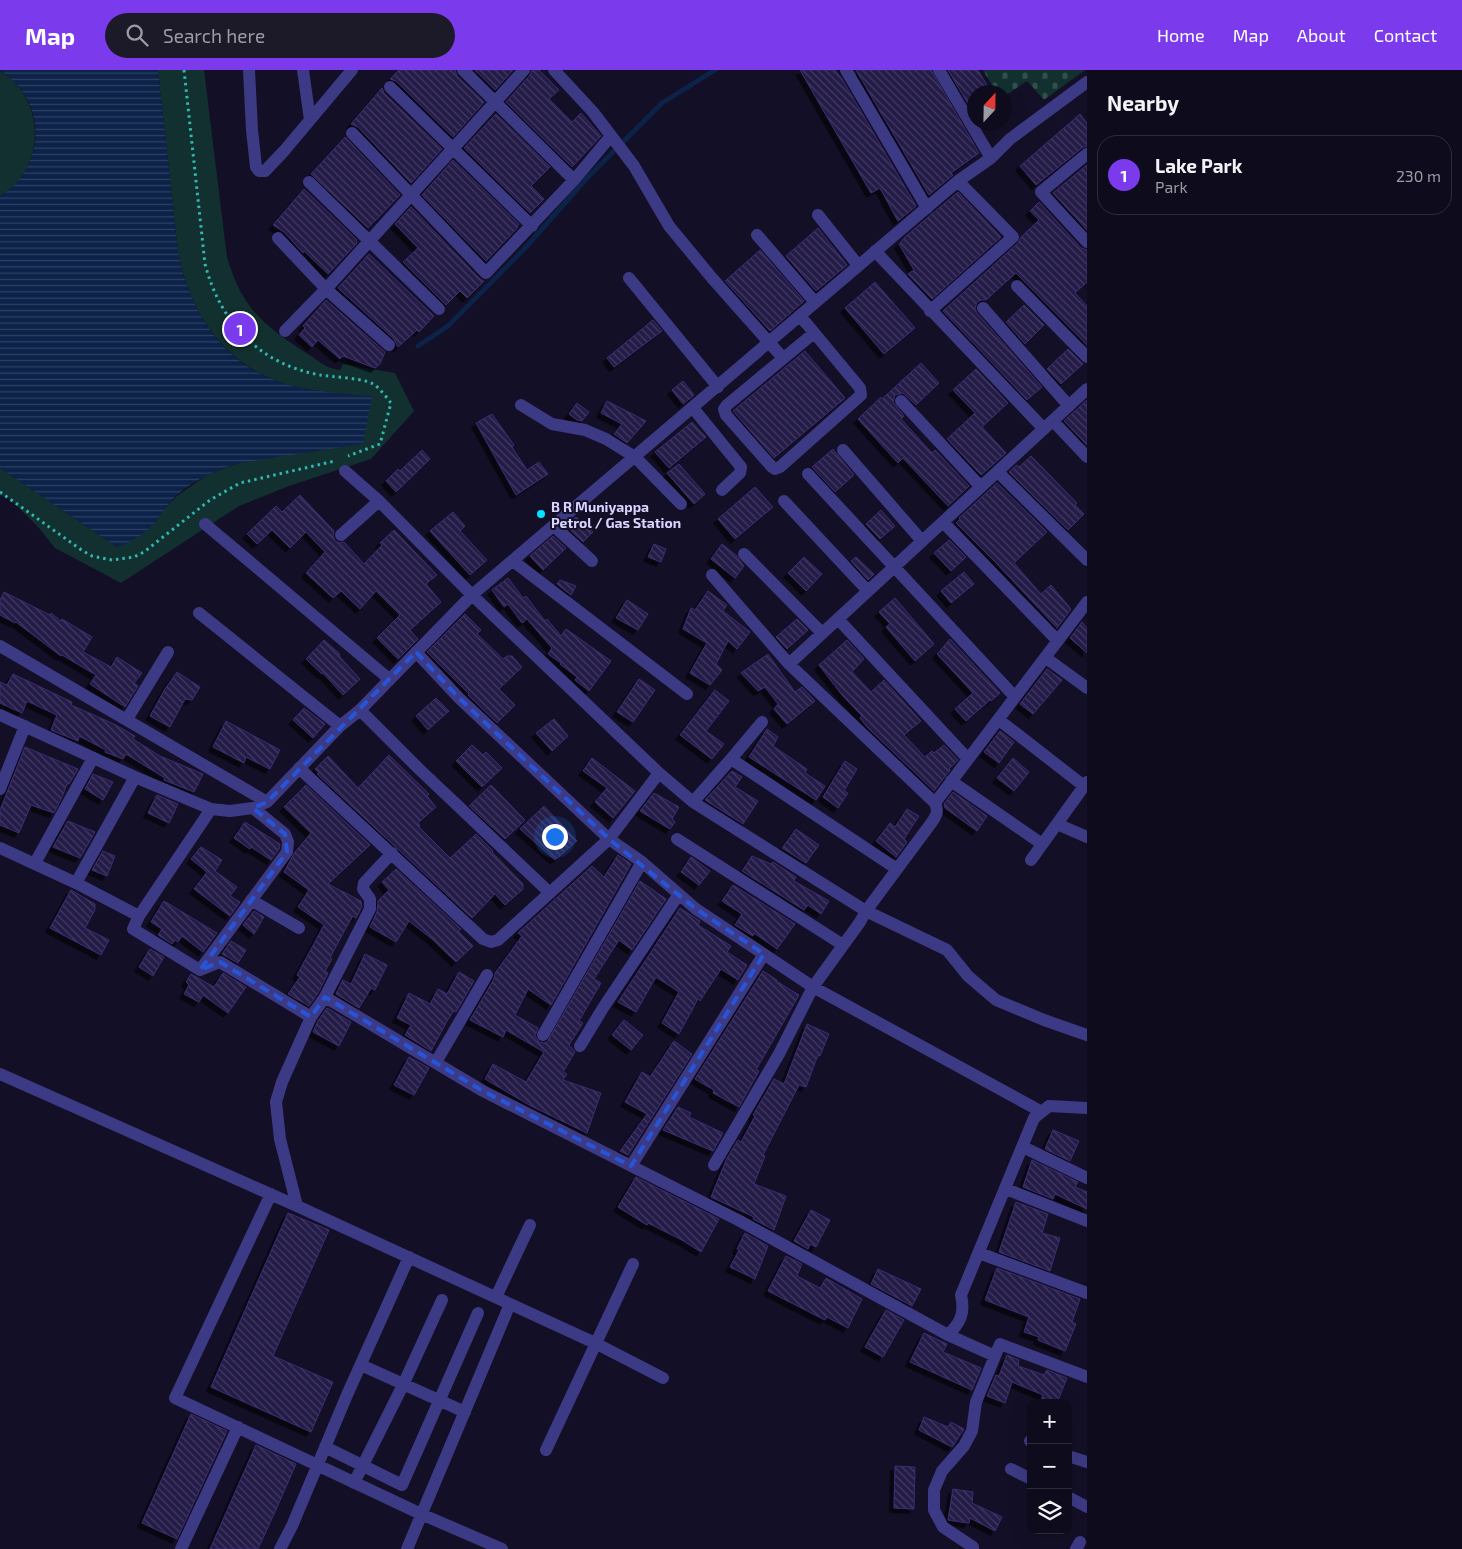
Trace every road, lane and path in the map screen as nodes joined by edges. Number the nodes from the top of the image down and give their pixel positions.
1 (184, 70) edge
2 (249, 70) edge
3 (303, 70) edge
4 (463, 70) edge
5 (524, 70) edge
6 (554, 70) edge
7 (846, 70) edge
8 (939, 70) edge
9 (347, 72) edge
10 (1087, 82) edge
11 (390, 87) dead end
12 (495, 102) junction
13 (310, 120) junction
14 (352, 133) dead end
15 (611, 136) junction
16 (453, 149) junction
17 (1087, 154) edge
18 (991, 158) junction
19 (574, 180) junction
20 (958, 181) junction
21 (309, 182) dead end
22 (411, 195) junction
23 (927, 208) junction
24 (818, 215) dead end
25 (532, 226) junction
26 (757, 235) dead end
27 (278, 238) dead end
28 (370, 241) junction
29 (1087, 242) edge
30 (875, 251) junction
31 (858, 265) junction
32 (629, 278) dead end
33 (1017, 286) dead end
34 (326, 289) junction
35 (816, 302) junction
36 (983, 308) dead end
37 (440, 309) dead end
38 (930, 312) junction
39 (799, 316) junction
40 (285, 331) dead end
41 (814, 333) junction
42 (770, 342) junction
43 (389, 345) dead end
44 (1087, 356) edge
45 (784, 358) junction
46 (718, 387) junction
47 (1087, 390) edge
48 (901, 402) dead end
49 (520, 405) dead end
50 (1069, 406) junction
51 (693, 408) junction
52 (1048, 425) junction
53 (843, 450) dead end
54 (346, 457) dead end
55 (635, 457) junction
56 (1087, 457) edge
57 (338, 460) dead end
58 (345, 472) dead end
59 (998, 472) junction
60 (808, 474) dead end
61 (981, 487) junction
62 (722, 490) dead end
63 (0, 492) edge
64 (784, 501) dead end
65 (378, 502) junction
66 (681, 504) dead end
67 (943, 522) junction
68 (205, 524) dead end
69 (554, 526) junction
70 (341, 535) dead end
71 (922, 541) junction
72 (744, 554) dead end
73 (592, 560) dead end
74 (1087, 560) edge
75 (513, 561) junction
76 (894, 567) junction
77 (712, 575) dead end
78 (868, 591) junction
79 (472, 595) junction
80 (1087, 602) edge
81 (199, 613) dead end
82 (838, 619) junction
83 (822, 634) junction
84 (1058, 641) junction
85 (0, 646) edge
86 (168, 652) dead end
87 (416, 652) junction
88 (1046, 658) junction
89 (789, 664) junction
90 (389, 679) junction
91 (1087, 688) edge
92 (687, 694) dead end
93 (1015, 696) junction
94 (360, 710) junction
95 (0, 714) edge
96 (127, 719) junction
97 (999, 720) junction
98 (762, 722) dead end
99 (26, 726) junction
100 (340, 726) junction
101 (93, 758) junction
102 (968, 758) junction
103 (732, 759) junction
104 (299, 768) junction
105 (659, 773) junction
106 (134, 777) junction
107 (951, 781) junction
108 (1086, 784) edge
109 (0, 789) edge
110 (266, 802) junction
111 (693, 802) junction
112 (935, 803) junction
113 (253, 808) junction
114 (210, 810) junction
115 (1056, 824) junction
116 (1087, 837) edge
117 (609, 839) junction
118 (677, 839) dead end
119 (1042, 844) junction
120 (0, 848) edge
121 (392, 853) junction
122 (1031, 860) dead end
123 (642, 862) junction
124 (34, 863) junction
125 (897, 869) junction
126 (76, 883) junction
127 (550, 893) junction
128 (679, 894) junction
129 (251, 900) junction
130 (866, 912) junction
131 (139, 916) junction
132 (299, 928) dead end
133 (844, 945) junction
134 (764, 954) junction
135 (200, 970) junction
136 (487, 975) dead end
137 (813, 987) junction
138 (325, 997) junction
139 (310, 1017) junction
140 (543, 1035) dead end
141 (1087, 1036) edge
142 (580, 1046) dead end
143 (436, 1062) junction
144 (0, 1074) edge
145 (1087, 1108) edge
146 (1042, 1112) junction
147 (1023, 1147) junction
148 (714, 1165) dead end
149 (630, 1166) junction
150 (1087, 1178) edge
151 (1006, 1189) junction
152 (271, 1194) junction
153 (297, 1206) junction
154 (1087, 1221) edge
155 (530, 1225) dead end
156 (979, 1253) junction
157 (409, 1258) junction
158 (633, 1264) dead end
159 (1087, 1293) edge
160 (496, 1297) junction
161 (442, 1300) dead end
162 (510, 1304) junction
163 (478, 1312) dead end
164 (948, 1335) junction
165 (595, 1343) junction
166 (995, 1356) junction
167 (361, 1365) junction
168 (1087, 1377) edge
169 (663, 1378) dead end
170 (403, 1385) junction
171 (438, 1400) junction
172 (465, 1412) junction
173 (238, 1428) junction
174 (325, 1448) junction
175 (546, 1450) dead end
176 (1072, 1457) edge
177 (1087, 1462) edge
178 (317, 1466) junction
179 (362, 1466) junction
180 (1011, 1469) dead end
181 (1027, 1477) edge
182 (354, 1483) junction
183 (1072, 1499) edge
184 (1087, 1507) edge
185 (421, 1514) junction
186 (181, 1549) edge
187 (280, 1549) edge
188 (407, 1549) edge
189 (502, 1549) edge
190 (973, 1549) edge

1 - 54 path
2 - 13 street
3 - 13 street
4 - 12 street
5 - 12 street
6 - 15 street
7 - 23 street
8 - 18 street
9 - 13 street
10 - 18 street
11 - 16 street
12 - 16 street
12 - 19 street
14 - 22 street
15 - 19 street
15 - 42 street
16 - 22 street
16 - 25 street
17 - 29 street
18 - 20 street
19 - 25 street
20 - 23 street
20 - 38 street
21 - 28 street
22 - 25 street
22 - 28 street
23 - 30 street
24 - 31 street
26 - 35 street
27 - 34 street
28 - 34 street
28 - 37 street
30 - 31 street
30 - 38 street
31 - 35 street
32 - 46 street
33 - 44 street
34 - 40 street
34 - 43 street
35 - 39 street
36 - 50 street
38 - 52 street
39 - 41 street
39 - 42 street
41 - 45 street
41 - 45 street
42 - 45 street
42 - 46 street
46 - 51 street
47 - 50 street
48 - 61 street
49 - 55 street
50 - 52 street
51 - 55 street
51 - 62 street
52 - 56 street
52 - 59 street
53 - 71 street
55 - 66 street
55 - 69 street
57 - 63 path
58 - 65 street
59 - 61 street
59 - 74 street
60 - 76 street
61 - 67 street
64 - 78 street
65 - 70 street
65 - 79 street
67 - 71 street
67 - 84 street
68 - 90 street
69 - 73 street
69 - 75 street
71 - 76 street
72 - 83 street
75 - 79 street
75 - 92 street
76 - 78 street
76 - 93 street
77 - 89 street
78 - 82 street
79 - 87 street
79 - 105 street
80 - 84 street
81 - 100 street
82 - 83 street
82 - 102 street
83 - 89 street
84 - 88 street
85 - 96 street
86 - 96 street
87 - 90 street
87 - 117 street
88 - 91 street
88 - 93 street
89 - 112 street
90 - 94 street
93 - 97 street
94 - 100 street
94 - 127 street
95 - 99 street
96 - 110 street
97 - 102 street
97 - 108 street
98 - 103 street
99 - 101 street
99 - 109 street
100 - 104 street
101 - 106 street
101 - 124 street
102 - 107 street
103 - 111 street
103 - 125 street
104 - 110 street
104 - 121 street
105 - 111 street
105 - 117 street
106 - 114 street
106 - 126 street
107 - 112 street
107 - 119 street
108 - 115 street
110 - 113 street
111 - 130 street
112 - 125 street
113 - 114 street
113 - 129 street
114 - 131 street
115 - 116 street
115 - 119 street
117 - 123 street
117 - 127 street
118 - 133 street
119 - 122 street
120 - 124 street
121 - 127 street
121 - 138 street
123 - 128 street
123 - 140 street
124 - 126 street
125 - 130 street
126 - 131 street
128 - 134 street
128 - 142 street
129 - 132 street
129 - 135 street
130 - 133 street
130 - 141 street
131 - 135 street
133 - 137 street
134 - 137 street
134 - 149 street
135 - 139 street
136 - 143 street
137 - 146 street
137 - 148 street
138 - 139 street
138 - 143 street
139 - 153 street
143 - 149 street
144 - 152 street
145 - 146 street
146 - 147 street
147 - 150 street
147 - 151 street
149 - 164 street
151 - 154 street
151 - 156 street
152 - 153 street
152 - 173 street
153 - 157 street
155 - 160 street
156 - 159 street
156 - 164 street
157 - 160 street
157 - 167 street
158 - 165 street
160 - 162 street
161 - 170 street
162 - 165 street
162 - 172 street
163 - 171 street
164 - 166 street
165 - 169 street
165 - 175 street
166 - 168 street
166 - 190 street
167 - 170 street
167 - 174 street
170 - 171 street
170 - 179 street
171 - 172 street
171 - 179 street
172 - 185 street
173 - 178 street
173 - 186 street
174 - 178 street
174 - 179 street
176 - 177 street
178 - 182 street
178 - 187 street
179 - 182 street
180 - 181 street
182 - 185 street
183 - 184 street
185 - 188 street
185 - 189 street

